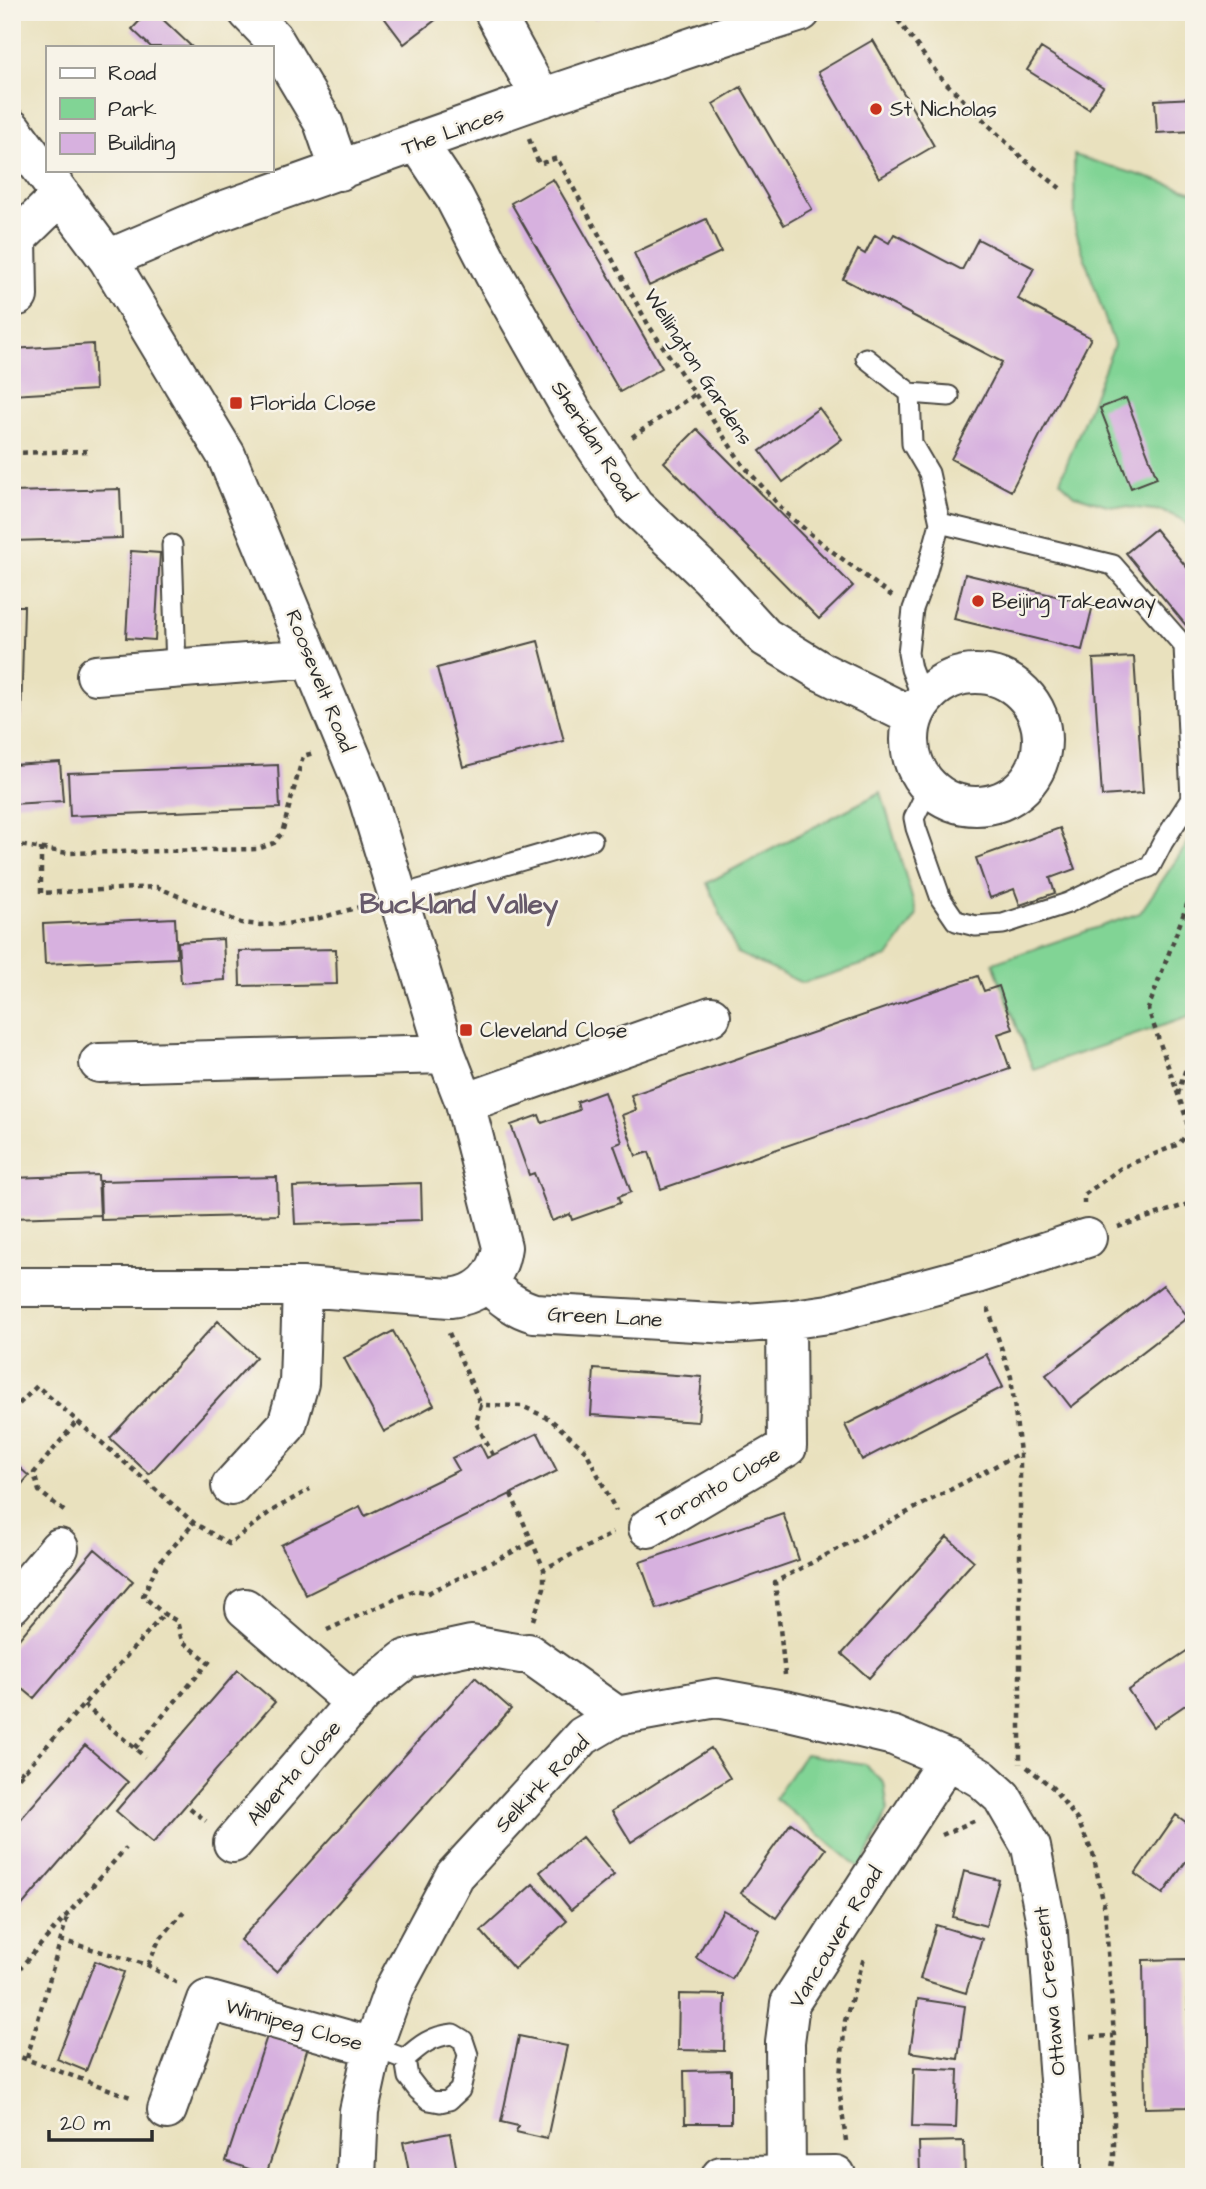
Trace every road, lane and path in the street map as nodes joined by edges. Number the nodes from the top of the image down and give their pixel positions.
1 (248, 12) edge
2 (494, 12) edge
3 (801, 12) edge
4 (892, 12) edge
5 (529, 103) junction
6 (12, 130) edge
7 (418, 143) junction
8 (340, 171) junction
9 (1060, 188) dead end
10 (61, 195) junction
11 (108, 259) junction
12 (18, 296) dead end
13 (866, 358) dead end
14 (910, 393) junction
15 (695, 394) junction
16 (949, 396) dead end
17 (87, 451) dead end
18 (12, 453) edge
19 (603, 457) junction
20 (940, 523) junction
21 (173, 545) dead end
22 (913, 610) junction
23 (310, 658) junction
24 (176, 669) junction
25 (96, 676) dead end
26 (918, 708) junction
27 (345, 742) junction
28 (929, 787) junction
29 (592, 840) dead end
30 (12, 844) edge
31 (41, 848) junction
32 (1194, 886) edge
33 (398, 896) junction
34 (711, 1016) dead end
35 (446, 1054) junction
36 (1194, 1056) edge
37 (99, 1063) dead end
38 (1178, 1094) junction
39 (465, 1103) junction
40 (1194, 1202) edge
41 (1087, 1238) junction
42 (977, 1274) junction
43 (487, 1283) junction
44 (12, 1287) edge
45 (302, 1287) junction
46 (433, 1297) junction
47 (786, 1320) junction
48 (481, 1405) junction
49 (12, 1411) edge
50 (77, 1421) junction
51 (1020, 1453) junction
52 (493, 1455) dead end
53 (231, 1486) dead end
54 (310, 1489) dead end
55 (511, 1494) dead end
56 (194, 1522) junction
57 (636, 1528) junction
58 (531, 1543) junction
59 (58, 1548) joint
60 (544, 1569) junction
61 (12, 1604) edge
62 (245, 1608) dead end
63 (164, 1614) junction
64 (295, 1652) junction
65 (521, 1654) junction
66 (355, 1703) junction
67 (84, 1705) junction
68 (789, 1710) junction
69 (617, 1716) junction
70 (135, 1748) junction
71 (145, 1757) dead end
72 (948, 1759) junction
73 (1021, 1762) junction
74 (12, 1764) edge
75 (23, 1773) junction
76 (12, 1785) edge
77 (1005, 1803) junction
78 (938, 1837) dead end
79 (233, 1843) dead end
80 (126, 1848) dead end
81 (185, 1910) dead end
82 (67, 1916) junction
83 (60, 1940) junction
84 (867, 1950) dead end
85 (148, 1965) junction
86 (12, 1977) edge
87 (207, 2000) junction
88 (389, 2053) junction
89 (12, 2054) edge
90 (27, 2058) junction
91 (167, 2110) joint
92 (841, 2161) joint
93 (786, 2175) edge
94 (721, 2176) edge
95 (356, 2177) edge
96 (1062, 2177) edge
97 (1110, 2177) edge

1 - 8 street
2 - 5 street
3 - 5 street, The Linces
4 - 9 path
5 - 7 street, The Linces
5 - 15 path, Wellington Gardens
6 - 10 street, Roosevelt Road
7 - 8 street, The Linces
7 - 19 street, Sheridan Road
8 - 11 street, The Linces
10 - 11 street, Roosevelt Road
10 - 12 street
11 - 23 street, Roosevelt Road
13 - 14 lane
14 - 16 lane
14 - 20 lane
15 - 19 path
15 - 22 path, Wellington Gardens
17 - 18 path
19 - 26 street, Sheridan Road
20 - 22 lane
20 - 28 lane
21 - 24 lane
22 - 26 lane
23 - 24 street
23 - 27 street, Roosevelt Road
24 - 25 street
26 - 28 street
26 - 28 street
27 - 31 path
27 - 33 street, Roosevelt Road
29 - 33 lane
30 - 31 path
31 - 33 path
32 - 38 path
33 - 35 street, Roosevelt Road
34 - 39 street
35 - 37 street
35 - 39 street, Roosevelt Road
36 - 38 path
38 - 41 path
39 - 43 street, Roosevelt Road
40 - 41 path
41 - 42 street, Green Lane
42 - 47 street, Green Lane
42 - 51 path
43 - 46 street
43 - 47 street, Green Lane
44 - 45 street
45 - 46 street
45 - 53 street
46 - 48 path
47 - 57 street, Toronto Close
48 - 52 path
48 - 57 path
49 - 50 path
50 - 56 path
50 - 59 path
51 - 68 path
51 - 73 path
54 - 56 path
55 - 58 path
56 - 63 path
57 - 60 path
58 - 60 path
58 - 64 path
59 - 61 street
60 - 65 path
62 - 64 street, Alberta Close
63 - 67 path
63 - 70 path
64 - 66 street, Alberta Close
65 - 66 street, Alberta Close
65 - 69 street, Alberta Close
66 - 79 street, Alberta Close
67 - 70 path
67 - 75 path
68 - 69 street, Selkirk Road
68 - 72 street, Selkirk Road
69 - 88 street, Selkirk Road
70 - 71 path
72 - 77 street, Ottawa Crescent
72 - 93 street, Vancouver Road
73 - 77 path
73 - 97 path
74 - 75 path
75 - 76 path
77 - 78 path
77 - 96 street, Ottawa Crescent
80 - 82 path
81 - 85 path
82 - 83 path
82 - 86 path
83 - 85 path
83 - 90 path
84 - 92 path
85 - 87 path
87 - 88 street, Winnipeg Close
87 - 91 street, Winnipeg Close
88 - 95 street, Selkirk Road
89 - 90 path
90 - 91 path
92 - 93 street
93 - 94 street

